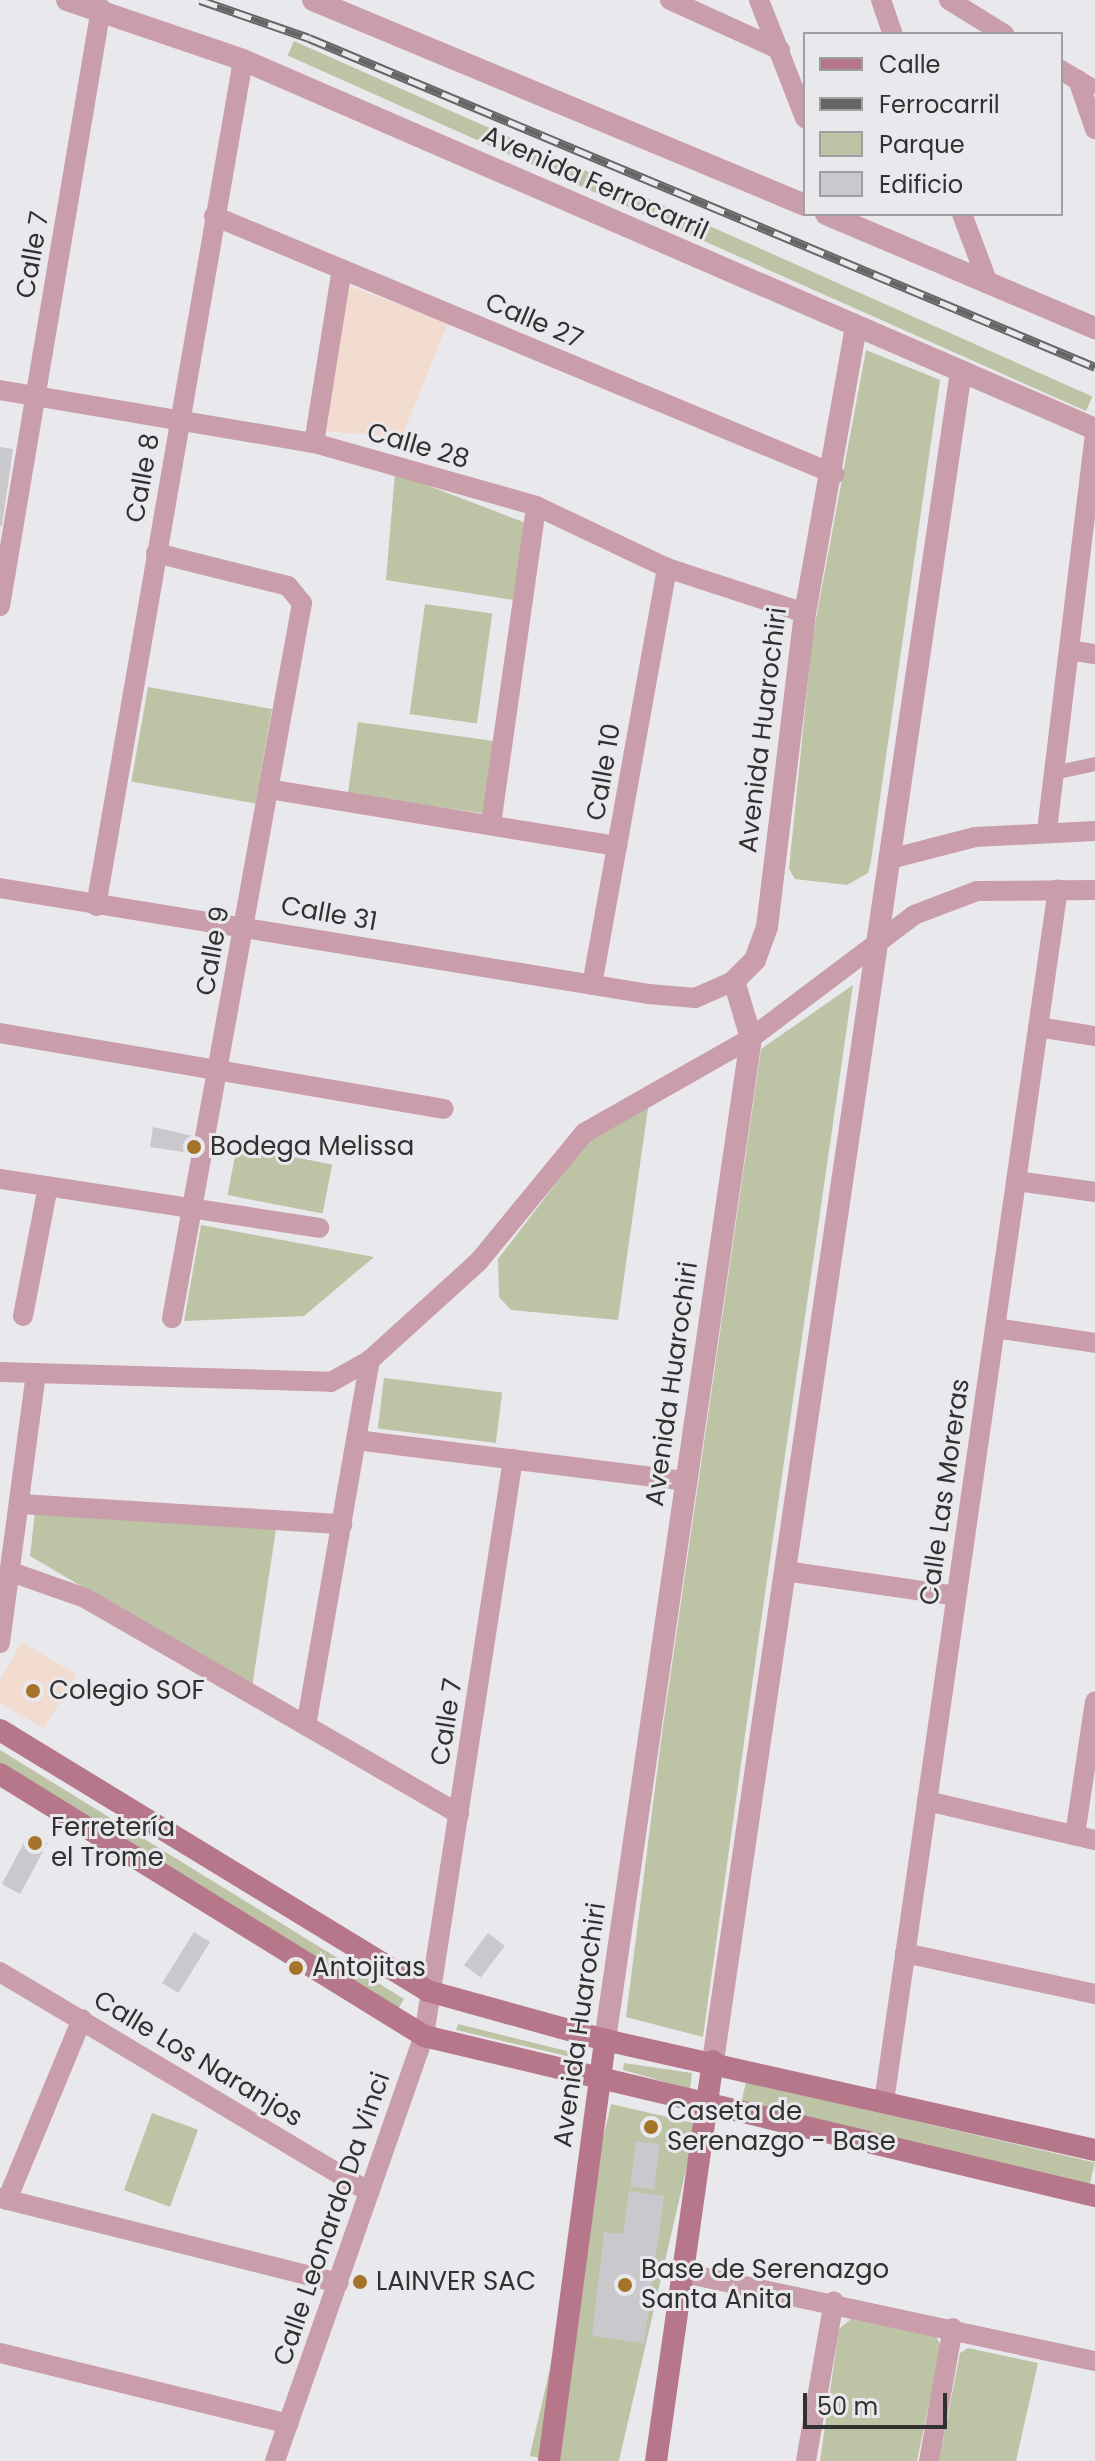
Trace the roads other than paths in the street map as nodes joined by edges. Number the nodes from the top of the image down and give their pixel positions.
1 (67, 0) edge
2 (313, 0) edge
3 (670, 0) edge
4 (759, 0) edge
5 (881, 0) edge
6 (949, 0) edge
7 (101, 8) junction
8 (892, 32) edge
9 (1001, 32) edge
10 (780, 50) junction
11 (243, 60) junction
12 (1078, 80) edge
13 (803, 113) edge
14 (1095, 129) edge
15 (803, 204) edge
16 (214, 216) junction
17 (837, 216) edge
18 (963, 216) edge
19 (342, 269) junction
20 (988, 283) junction
21 (856, 327) junction
22 (1095, 328) edge
23 (961, 371) junction
24 (0, 390) edge
25 (35, 396) junction
26 (179, 421) junction
27 (1095, 429) edge
28 (1095, 436) edge
29 (314, 443) junction
30 (834, 474) junction
31 (536, 506) junction
32 (156, 553) junction
33 (667, 568) junction
34 (0, 606) edge
35 (805, 613) junction
36 (1069, 650) junction
37 (1095, 654) edge
38 (1095, 764) edge
39 (1054, 773) junction
40 (268, 789) junction
41 (1048, 822) dead end
42 (491, 824) junction
43 (1095, 831) edge
44 (617, 846) junction
45 (890, 859) junction
46 (0, 888) edge
47 (1058, 889) junction
48 (1095, 890) edge
49 (96, 906) junction
50 (244, 926) junction
51 (876, 949) junction
52 (734, 981) junction
53 (592, 985) junction
54 (1038, 1027) junction
55 (0, 1033) edge
56 (1095, 1036) edge
57 (751, 1038) junction
58 (218, 1070) junction
59 (444, 1109) dead end
60 (0, 1179) edge
61 (1016, 1181) junction
62 (48, 1186) junction
63 (1095, 1192) edge
64 (194, 1208) junction
65 (319, 1228) dead end
66 (23, 1316) dead end
67 (172, 1318) dead end
68 (995, 1328) junction
69 (1095, 1343) edge
70 (370, 1360) junction
71 (0, 1372) edge
72 (36, 1373) junction
73 (356, 1440) junction
74 (513, 1459) junction
75 (686, 1481) junction
76 (21, 1504) junction
77 (342, 1524) junction
78 (785, 1571) junction
79 (14, 1573) junction
80 (956, 1596) junction
81 (0, 1643) edge
82 (1095, 1701) edge
83 (306, 1726) junction
84 (0, 1730) edge
85 (0, 1774) edge
86 (927, 1801) junction
87 (459, 1814) junction
88 (1085, 1837) edge
89 (905, 1953) junction
90 (0, 1972) edge
91 (432, 1992) junction
92 (1095, 1994) edge
93 (82, 2019) junction
94 (424, 2036) junction
95 (605, 2040) junction
96 (713, 2061) junction
97 (601, 2079) junction
98 (884, 2102) junction
99 (707, 2106) junction
100 (1095, 2150) edge
101 (369, 2192) junction
102 (1095, 2196) edge
103 (3, 2199) edge
104 (684, 2273) junction
105 (338, 2283) junction
106 (834, 2301) junction
107 (953, 2328) junction
108 (0, 2353) edge
109 (1095, 2361) edge
110 (288, 2424) junction
111 (275, 2461) edge
112 (549, 2461) edge
113 (656, 2461) edge
114 (806, 2461) edge
115 (929, 2461) edge

1 - 7 street, Avenida Ferrocarril
2 - 15 street
3 - 10 street
4 - 10 street
5 - 8 street
6 - 9 street
7 - 11 street, Avenida Ferrocarril
7 - 25 street, Calle 7
10 - 13 street
11 - 16 street, Calle 8
11 - 21 street, Avenida Ferrocarril
12 - 14 street
16 - 19 street, Calle 27
16 - 26 street, Calle 8
17 - 20 street
18 - 20 street
19 - 29 street
19 - 30 street, Calle 27
20 - 22 street
21 - 23 street, Avenida Ferrocarril
21 - 30 street, Avenida Huarochiri
23 - 27 street, Avenida Ferrocarril
23 - 45 street
24 - 25 street, Calle 28
25 - 26 street, Calle 28
25 - 34 street, Calle 7
26 - 29 street, Calle 28
26 - 32 street, Calle 8
28 - 36 street
29 - 31 street, Calle 28
30 - 35 street, Avenida Huarochiri
31 - 33 street, Calle 28
31 - 42 street
32 - 40 street, Calle 9
32 - 49 street, Calle 8
33 - 35 street, Calle 28
33 - 44 street, Calle 10
35 - 52 street, Avenida Huarochiri
36 - 37 street
36 - 39 street
38 - 39 street
39 - 41 street
40 - 42 street
40 - 50 street, Calle 9
42 - 44 street
43 - 45 street
44 - 53 street, Calle 10
45 - 51 street
46 - 49 street, Calle 31
47 - 48 street
47 - 51 street
47 - 54 street, Calle Las Moreras
49 - 50 street, Calle 31
50 - 53 street, Calle 31
50 - 58 street, Calle 9
51 - 57 street
51 - 78 street
52 - 53 street, Calle 31
52 - 57 street, Avenida Huarochiri
54 - 56 street
54 - 61 street, Calle Las Moreras
55 - 58 street
57 - 70 street
57 - 75 street, Avenida Huarochiri
58 - 59 street
58 - 64 street, Calle 9
60 - 62 street
61 - 63 street
61 - 68 street, Calle Las Moreras
62 - 64 street
62 - 66 street
64 - 65 street
64 - 67 street, Calle 9
68 - 69 street
68 - 80 street, Calle Las Moreras
70 - 72 street
70 - 73 street
71 - 72 street
72 - 76 street
73 - 74 street
73 - 77 street
74 - 75 street
74 - 87 street, Calle 7
75 - 95 street, Avenida Huarochiri
76 - 77 street
76 - 79 street
77 - 83 street
78 - 80 street
78 - 96 street
79 - 81 street
79 - 83 street
80 - 86 street, Calle Las Moreras
82 - 88 street
83 - 87 street
84 - 91 main road
85 - 94 main road
86 - 88 street
86 - 89 street, Calle Las Moreras
87 - 91 street, Calle 7
89 - 92 street
89 - 98 street, Calle Las Moreras
90 - 93 street, Calle Los Naranjos
91 - 94 street, Calle Leonardo Da Vinci
91 - 95 main road
93 - 101 street, Calle Los Naranjos
93 - 103 street
94 - 97 main road
94 - 101 street, Calle Leonardo Da Vinci
95 - 96 main road
95 - 97 main road, Avenida Huarochiri
96 - 98 main road
96 - 99 main road
97 - 99 main road
97 - 112 main road, Avenida Huarochiri
98 - 100 main road
99 - 102 main road
99 - 104 main road
101 - 105 street, Calle Leonardo Da Vinci
103 - 105 street
104 - 106 street
104 - 113 main road
105 - 110 street, Calle Leonardo Da Vinci
106 - 107 street
106 - 114 street
107 - 109 street
107 - 115 street
108 - 110 street
110 - 111 street, Calle Leonardo Da Vinci

